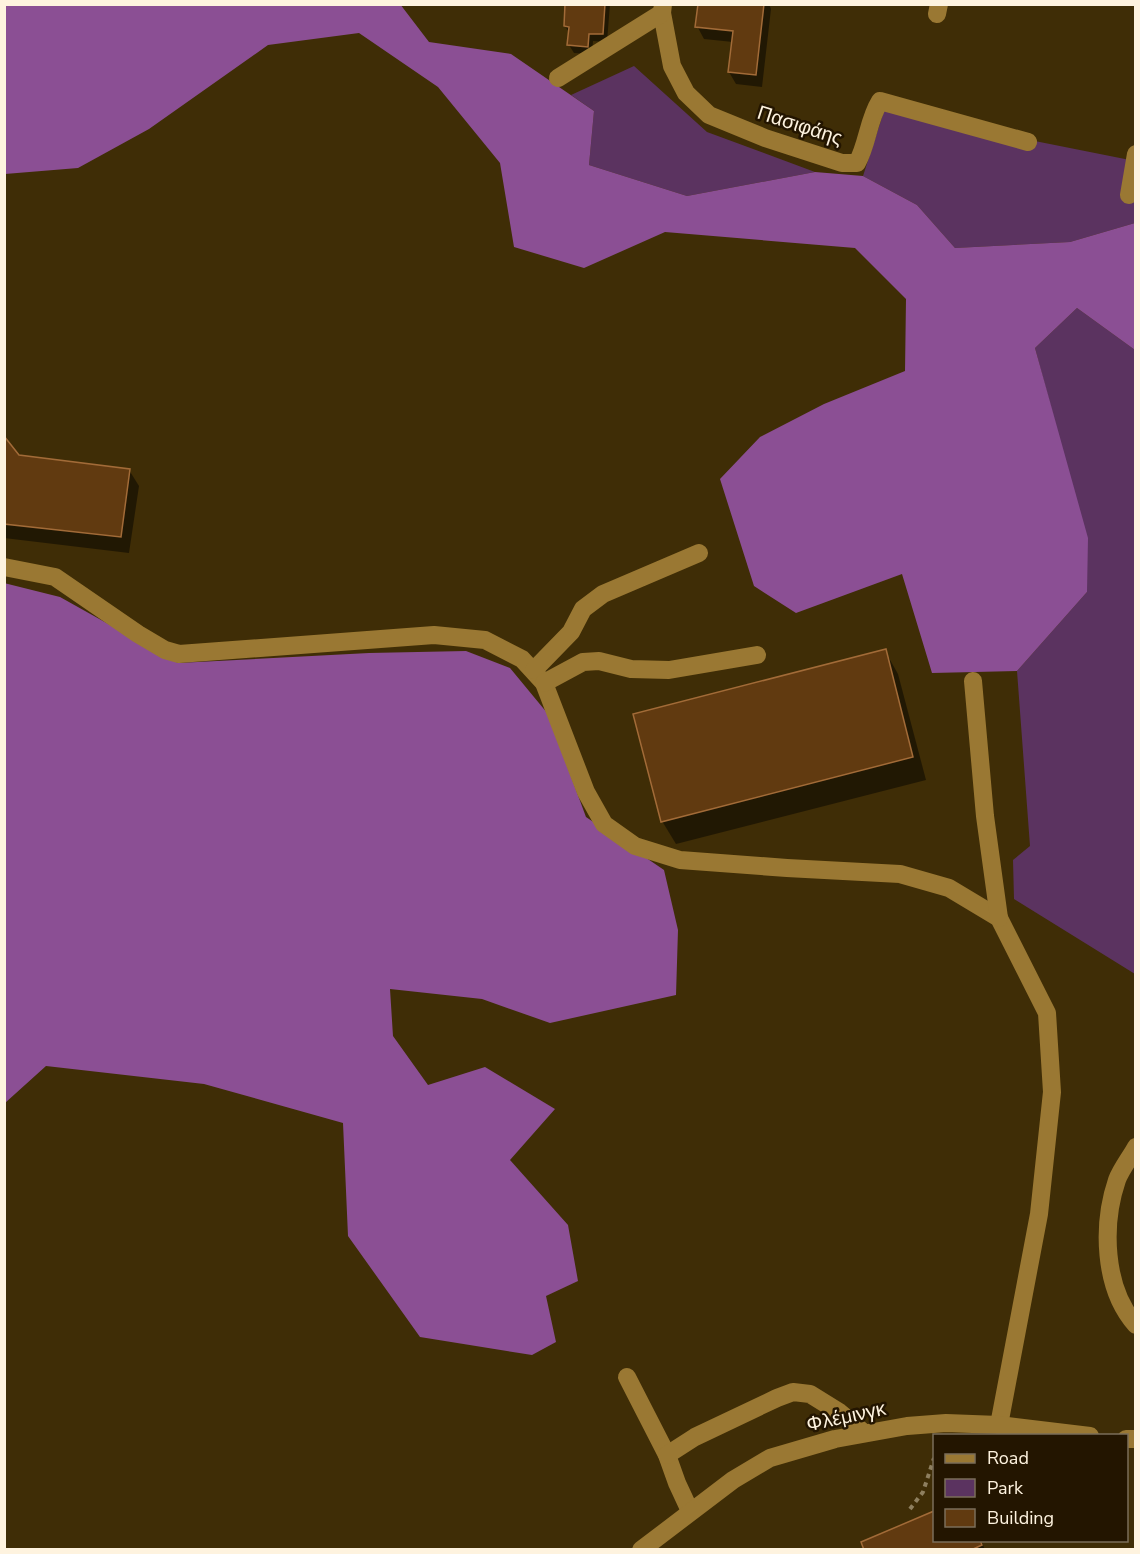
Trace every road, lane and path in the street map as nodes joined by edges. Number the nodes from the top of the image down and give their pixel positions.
1 (662, 9) edge
2 (558, 78) dead end
3 (1028, 141) dead end
4 (1136, 154) edge
5 (1129, 195) dead end
6 (699, 553) dead end
7 (4, 567) edge
8 (757, 655) dead end
9 (539, 676) junction
10 (973, 681) dead end
11 (999, 918) junction
12 (1136, 1148) edge
13 (1136, 1325) edge
14 (627, 1377) dead end
15 (999, 1425) junction
16 (864, 1434) junction
17 (1073, 1434) edge
18 (668, 1455) junction
19 (933, 1461) edge
20 (910, 1509) dead end
21 (690, 1511) junction
22 (641, 1550) edge

1 - 2 street
1 - 3 street, Πασιφάης
4 - 5 street
6 - 9 street
7 - 9 street
8 - 9 street
9 - 11 street
10 - 11 street
11 - 15 street
12 - 13 street
14 - 18 street
15 - 16 street, Φλέμινγκ
15 - 17 street, Φλέμινγκ
16 - 18 street
16 - 21 street, Φλέμινγκ
18 - 21 street
19 - 20 path
21 - 22 street, Φλέμινγκ

